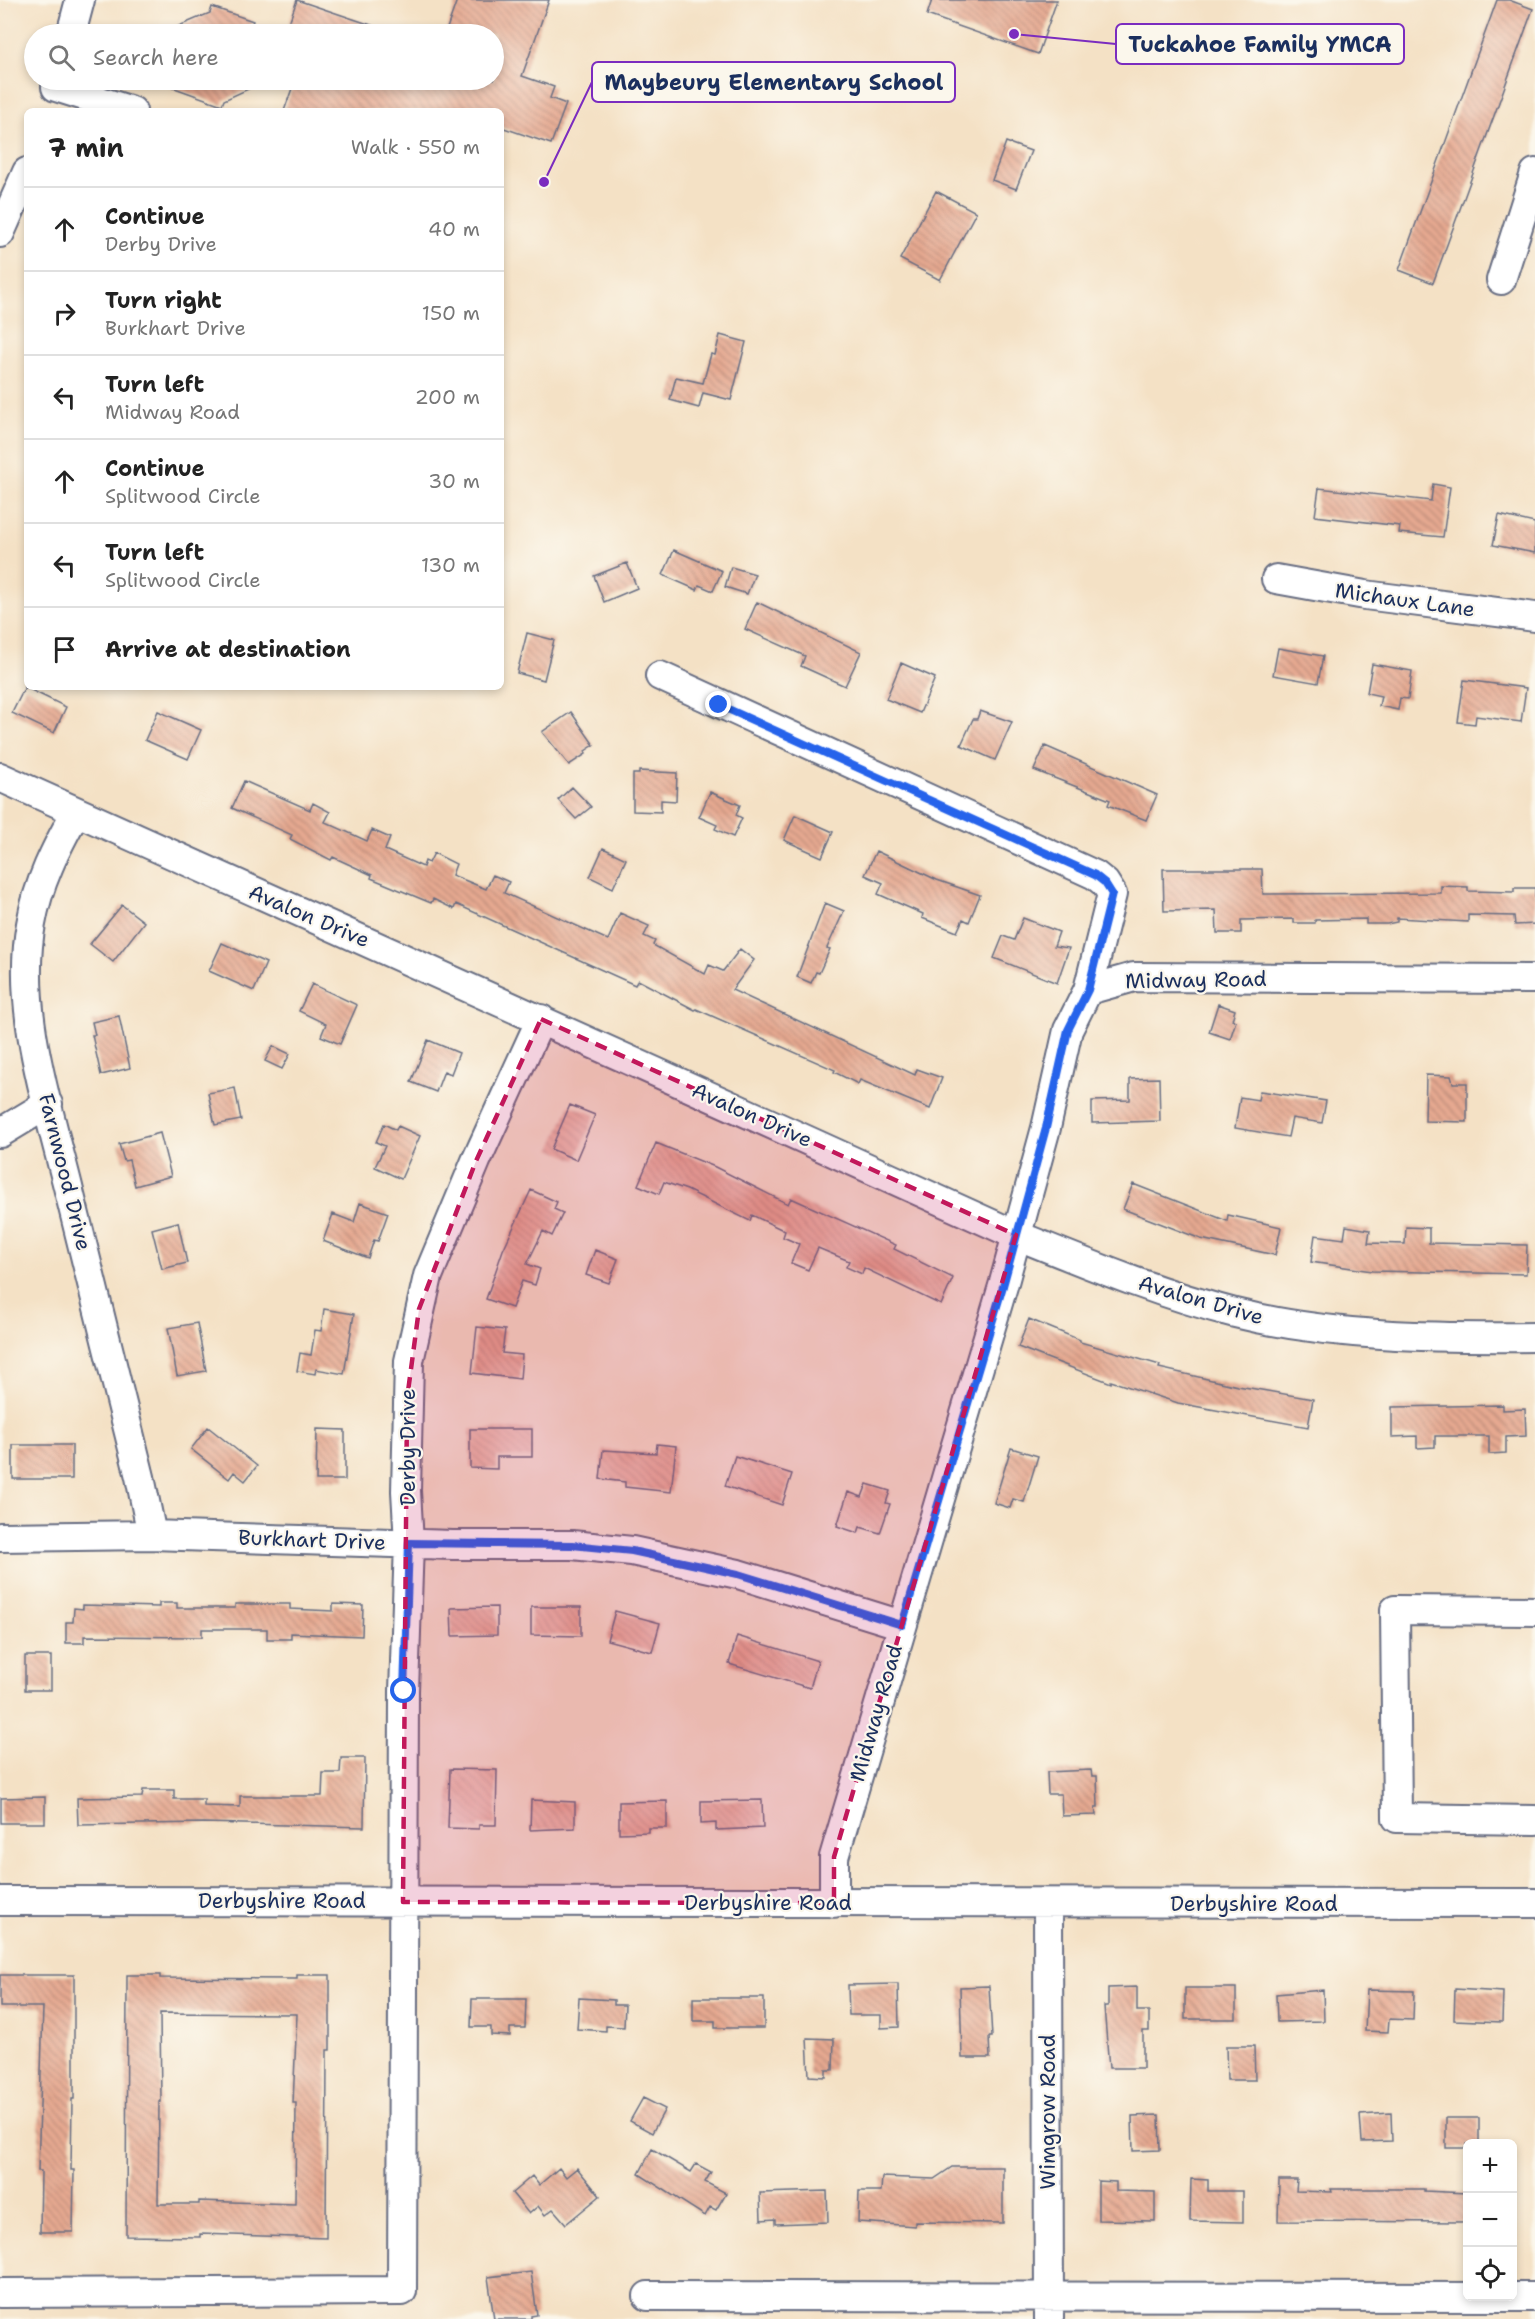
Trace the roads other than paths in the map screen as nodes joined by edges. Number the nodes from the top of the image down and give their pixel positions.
1 (74, 1) edge
2 (72, 24) edge
3 (54, 92) edge
4 (120, 108) edge
5 (1535, 173) edge
6 (24, 179) edge
7 (0, 233) edge
8 (1501, 280) dead end
9 (1276, 579) dead end
10 (1535, 617) edge
11 (660, 676) dead end
12 (0, 777) edge
13 (76, 812) junction
14 (1535, 979) edge
15 (1088, 990) junction
16 (541, 1018) junction
17 (48, 1104) junction
18 (0, 1132) edge
19 (1016, 1235) junction
20 (1535, 1337) edge
21 (152, 1535) junction
22 (0, 1537) edge
23 (409, 1543) junction
24 (1535, 1611) edge
25 (902, 1625) junction
26 (1535, 1820) edge
27 (0, 1901) edge
28 (403, 1902) junction
29 (834, 1903) junction
30 (1535, 1903) edge
31 (1048, 1904) junction
32 (0, 2293) edge
33 (648, 2296) dead end
34 (1535, 2298) edge
35 (1050, 2308) edge

1 - 2 street
3 - 4 street
5 - 8 street
6 - 7 street
9 - 10 street, Michaux Lane
11 - 15 street
12 - 13 street, Avalon Drive
13 - 16 street, Avalon Drive
13 - 17 street, Farnwood Drive
14 - 15 street, Midway Road
15 - 19 street, Midway Road
16 - 19 street, Avalon Drive
16 - 23 street, Derby Drive
17 - 18 street
17 - 21 street, Farnwood Drive
19 - 20 street, Avalon Drive
19 - 25 street, Midway Road
21 - 22 street, Burkhart Drive
21 - 23 street, Burkhart Drive
23 - 25 street, Burkhart Drive
23 - 28 street, Derby Drive
24 - 26 street
25 - 29 street, Midway Road
27 - 28 street, Derbyshire Road
28 - 29 street, Derbyshire Road
28 - 32 street, Derby Drive
29 - 31 street, Derbyshire Road
30 - 31 street, Derbyshire Road
31 - 35 street, Wimgrow Road
33 - 35 street
34 - 35 street

